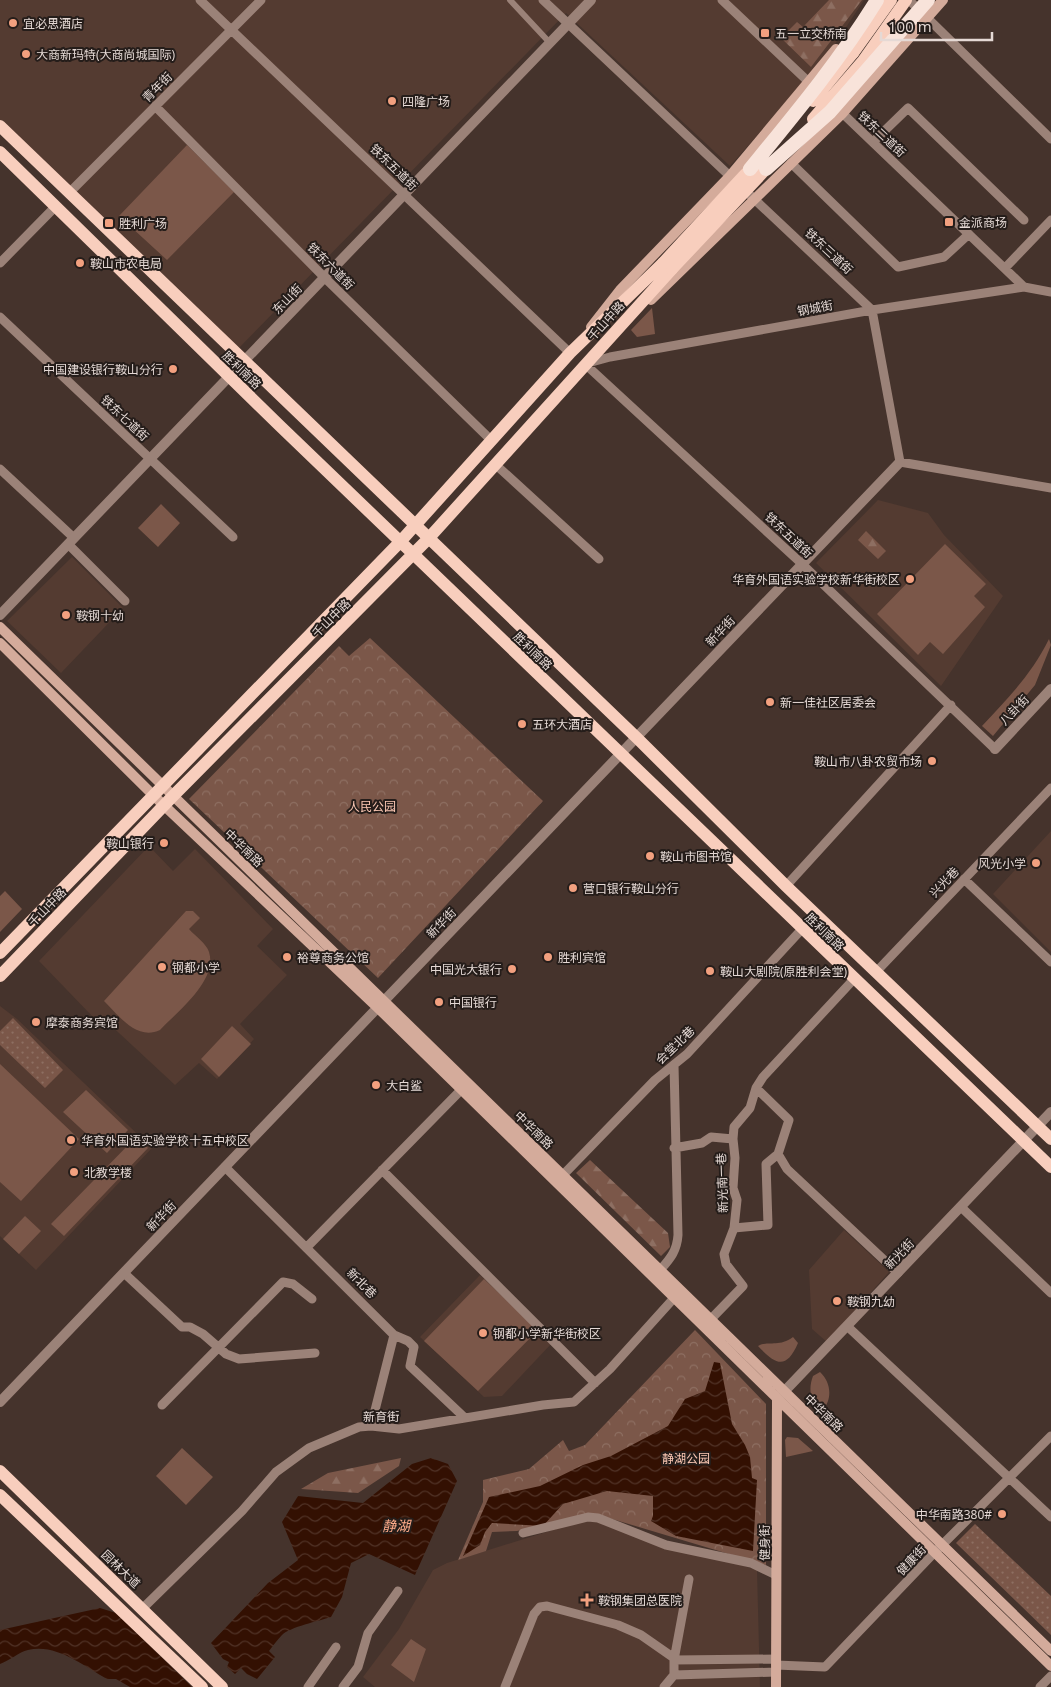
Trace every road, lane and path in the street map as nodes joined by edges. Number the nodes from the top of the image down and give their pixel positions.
1 (200, 0) edge
2 (261, 0) edge
3 (510, 0) edge
4 (543, 0) edge
5 (591, 0) edge
6 (722, 0) edge
7 (870, 0) edge
8 (877, 0) edge
9 (891, 0) edge
10 (907, 0) edge
11 (928, 0) edge
12 (943, 0) edge
13 (927, 17) junction
14 (568, 24) junction
15 (232, 30) junction
16 (550, 43) junction
17 (810, 83) junction
18 (155, 106) junction
19 (842, 114) junction
20 (0, 126) edge
21 (1051, 139) edge
22 (872, 142) junction
23 (0, 152) edge
24 (791, 163) junction
25 (750, 169) junction
26 (766, 169) junction
27 (730, 176) junction
28 (70, 192) junction
29 (404, 195) junction
30 (755, 199) junction
31 (56, 207) junction
32 (1024, 220) dead end
33 (1051, 220) edge
34 (969, 234) junction
35 (0, 263) edge
36 (667, 266) junction
37 (1005, 268) junction
38 (324, 278) junction
39 (1024, 287) junction
40 (1051, 292) edge
41 (872, 310) junction
42 (0, 317) edge
43 (570, 353) junction
44 (244, 361) junction
45 (585, 364) junction
46 (229, 377) junction
47 (492, 440) junction
48 (150, 459) junction
49 (900, 462) junction
50 (496, 465) junction
51 (0, 469) edge
52 (1051, 488) edge
53 (414, 526) junction
54 (233, 537) dead end
55 (428, 539) junction
56 (71, 541) junction
57 (400, 542) junction
58 (413, 555) junction
59 (599, 559) dead end
60 (801, 563) junction
61 (125, 601) dead end
62 (0, 615) edge
63 (0, 627) edge
64 (0, 643) edge
65 (1051, 689) edge
66 (951, 705) junction
67 (637, 738) junction
68 (995, 749) joint
69 (621, 754) junction
70 (1051, 788) edge
71 (158, 791) junction
72 (168, 801) junction
73 (964, 879) junction
74 (786, 886) junction
75 (802, 929) junction
76 (0, 954) edge
77 (1051, 962) edge
78 (876, 972) junction
79 (0, 976) edge
80 (854, 979) junction
81 (380, 1004) junction
82 (674, 1065) junction
83 (756, 1088) junction
84 (461, 1090) junction
85 (1051, 1112) edge
86 (1038, 1126) junction
87 (732, 1139) junction
88 (1051, 1139) edge
89 (1024, 1140) junction
90 (674, 1148) junction
91 (778, 1154) junction
92 (225, 1167) junction
93 (1051, 1167) edge
94 (382, 1170) junction
95 (563, 1176) junction
96 (961, 1206) junction
97 (734, 1228) junction
98 (307, 1247) junction
99 (661, 1269) junction
100 (124, 1273) junction
101 (898, 1273) junction
102 (1051, 1293) edge
103 (674, 1298) junction
104 (312, 1300) dead end
105 (711, 1319) junction
106 (847, 1326) junction
107 (394, 1335) junction
108 (219, 1348) junction
109 (315, 1353) dead end
110 (596, 1383) junction
111 (780, 1395) junction
112 (0, 1402) edge
113 (162, 1406) dead end
114 (465, 1418) junction
115 (371, 1426) junction
116 (1051, 1436) edge
117 (0, 1471) edge
118 (1009, 1478) junction
119 (0, 1495) edge
120 (1051, 1517) edge
121 (523, 1533) dead end
122 (939, 1548) junction
123 (776, 1575) junction
124 (689, 1578) dead end
125 (398, 1591) dead end
126 (142, 1609) junction
127 (336, 1647) dead end
128 (1051, 1651) edge
129 (674, 1659) junction
130 (776, 1666) junction
131 (1051, 1666) edge
132 (674, 1675) junction
133 (1051, 1676) edge
134 (202, 1687) edge
135 (222, 1687) edge
136 (308, 1687) edge
137 (343, 1687) edge
138 (505, 1687) edge
139 (664, 1687) edge
140 (776, 1687) edge
141 (1040, 1687) edge

1 - 15 street, 铁东五道街
2 - 15 street, 青年街
3 - 16 street
4 - 14 street, 铁东三道街
5 - 14 street, 东山街
6 - 17 street, 铁东二道街
7 - 17 main road
8 - 25 highway, bridge
9 - 25 main road, bridge
10 - 13 street
10 - 26 main road, bridge
11 - 26 highway, bridge
12 - 13 main road
13 - 19 main road
13 - 21 street
14 - 16 street, 东山街
14 - 27 street, 铁东三道街
15 - 18 street, 青年街
15 - 29 street, 铁东五道街
16 - 29 street, 东山街
17 - 19 street, 铁东二道街
17 - 27 main road
18 - 28 street, 青年街
18 - 38 street, 铁东六道街
19 - 22 street, 铁东二道街
19 - 24 main road
20 - 28 main road, 胜利南路
22 - 32 street
22 - 34 street, 铁东二道街
23 - 31 main road, 胜利南路
24 - 30 main road
24 - 34 street
25 - 36 main road, bridge
26 - 36 main road, bridge
27 - 30 street, 铁东三道街
27 - 43 main road
28 - 44 main road, 胜利南路
29 - 38 street, 东山街
29 - 43 street, 铁东五道街
30 - 41 street, 铁东三道街
30 - 45 main road
31 - 35 street
31 - 46 main road, 胜利南路
33 - 37 street
34 - 37 street, 铁东二道街
36 - 43 main road, 千山中路
36 - 45 main road, 千山中路
37 - 39 street, 铁东二道街
38 - 44 street, 东山街
38 - 47 street, 铁东六道街
39 - 40 street, 钢城街
39 - 41 street, 钢城街
41 - 45 street, 钢城街
41 - 49 street
42 - 48 street, 铁东七道街
43 - 47 main road, 千山中路
44 - 46 street, 东山街
44 - 53 main road, 胜利南路
45 - 50 main road, 千山中路
45 - 60 street, 铁东五道街
46 - 48 street, 东山街
46 - 57 main road, 胜利南路
47 - 53 main road, 千山中路
48 - 54 street, 铁东七道街
48 - 56 street, 东山街
49 - 52 street
49 - 60 street, 新华街
50 - 55 main road, 千山中路
50 - 59 street
51 - 56 street
53 - 55 main road, 胜利南路
53 - 57 main road, 千山中路
55 - 58 main road, 千山中路
55 - 67 main road, 胜利南路
56 - 61 street
56 - 62 street, 东山街
57 - 58 main road, 胜利南路
57 - 71 main road, 千山中路
58 - 69 main road, 胜利南路
58 - 72 main road, 千山中路
60 - 66 street, 铁东五道街
60 - 67 street, 新华街
63 - 71 main road
64 - 71 main road
65 - 68 street, 八卦街
66 - 68 street, 铁东五道街
66 - 74 street
67 - 69 street, 新华街
67 - 74 main road, 胜利南路
69 - 75 main road, 胜利南路
69 - 81 street, 新华街
70 - 73 street, 兴光巷
71 - 72 main road
71 - 76 main road, 千山中路
72 - 79 main road, 千山中路
72 - 81 main road
73 - 77 street
73 - 78 street, 兴光巷
74 - 78 main road, 胜利南路
75 - 80 main road, 胜利南路
75 - 82 street, 会堂北巷
78 - 86 main road, 胜利南路
80 - 83 street, 新光南一巷
80 - 89 main road, 胜利南路
81 - 84 main road
81 - 92 street, 新华街
81 - 95 main road, 中华南路
82 - 90 street
82 - 95 street, 会堂北巷
83 - 87 street, 新光南一巷
83 - 91 street
84 - 94 street
84 - 103 main road
85 - 86 street, 新光街
86 - 88 main road, 胜利南路
86 - 89 street, 新光街
87 - 90 street
87 - 97 street, 新光南一巷
89 - 93 main road, 胜利南路
89 - 96 street, 新光街
90 - 99 street
91 - 97 street
91 - 101 street
92 - 98 street, 新北巷
92 - 100 street, 新华街
94 - 98 street
94 - 110 street
95 - 99 main road, 中华南路
96 - 101 street, 新光街
96 - 102 street
97 - 105 street, 新光南一巷
98 - 107 street, 新北巷
99 - 105 main road, 中华南路
100 - 108 street
100 - 112 street, 新华街
101 - 106 street, 新光街
103 - 110 street, 新育街
103 - 111 main road
104 - 108 street
105 - 111 main road, 中华南路
106 - 111 street, 新光街
106 - 118 street
107 - 114 street, 新北巷
107 - 115 street
108 - 109 street
108 - 113 street
110 - 114 street, 新育街
111 - 122 main road, 中华南路
111 - 122 main road, 中华南路
111 - 123 main road, 健身街
114 - 115 street, 新育街
115 - 126 street, 新育街
116 - 118 street, 健康街
117 - 126 main road, 园林大道
118 - 120 street
118 - 122 street, 健康街
119 - 134 main road
121 - 123 street
122 - 128 main road, 中华南路
122 - 130 street, 健康街
122 - 131 main road, 中华南路
123 - 130 main road, 健身街
124 - 129 street
125 - 137 street
126 - 135 main road, 园林大道
127 - 136 street
129 - 130 street
129 - 132 street
129 - 138 street
130 - 132 street
130 - 140 main road, 健身街
132 - 139 street
133 - 141 street

